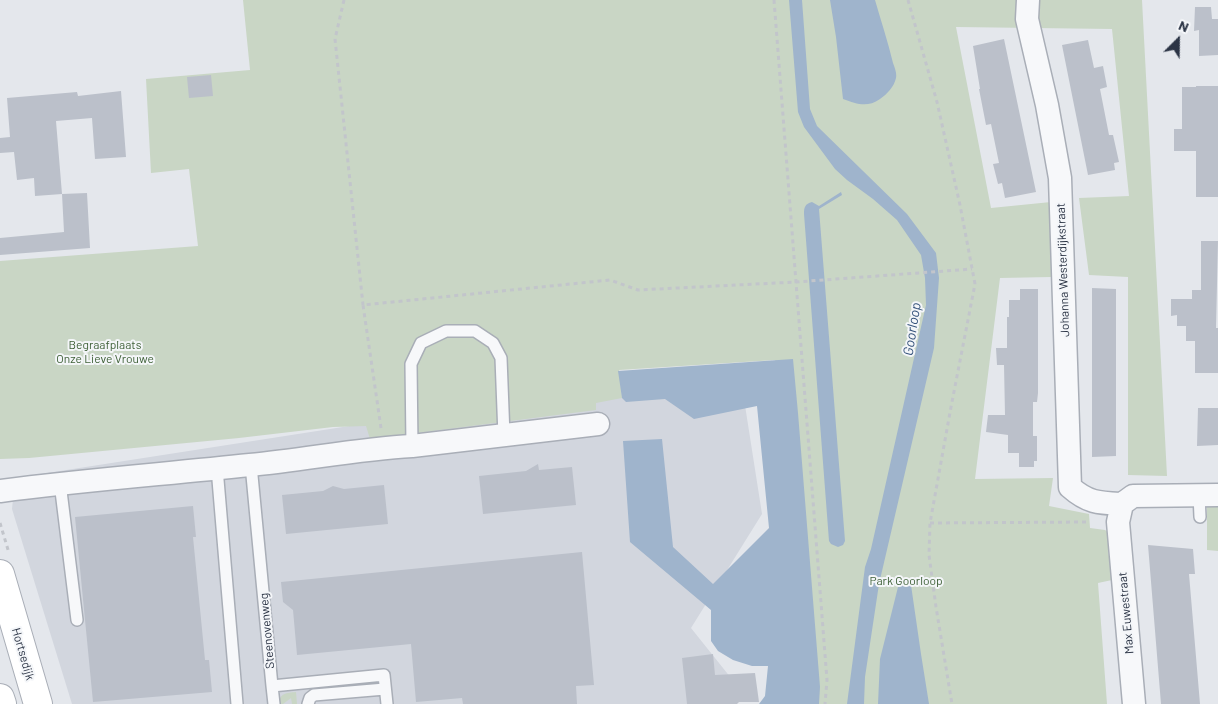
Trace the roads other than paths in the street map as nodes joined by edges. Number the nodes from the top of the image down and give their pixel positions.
1 (1028, 0) edge
2 (598, 424) dead end
3 (504, 436) junction
4 (412, 446) junction
5 (251, 465) junction
6 (217, 468) junction
7 (60, 483) junction
8 (0, 491) edge
9 (1209, 495) edge
10 (1120, 513) junction
11 (1200, 517) dead end
12 (0, 574) edge
13 (77, 620) dead end
14 (272, 686) junction
15 (385, 689) junction
16 (0, 698) edge
17 (2, 704) edge
18 (38, 704) edge
19 (237, 704) edge
20 (274, 704) edge
21 (308, 704) edge
22 (387, 704) edge
23 (1134, 704) edge

1 - 10 street, Johanna Westerdijkstraat
2 - 3 street
3 - 4 street
3 - 4 lane
4 - 5 street
5 - 6 street
5 - 14 lane, Steenovenweg
6 - 7 street
6 - 19 lane
7 - 8 street
7 - 13 lane
9 - 10 street
9 - 11 lane
10 - 23 street, Max Euwestraat
12 - 18 street, Hortsedijk
14 - 15 lane, Steenovenweg
14 - 20 lane
15 - 21 lane
15 - 22 lane
16 - 17 street

